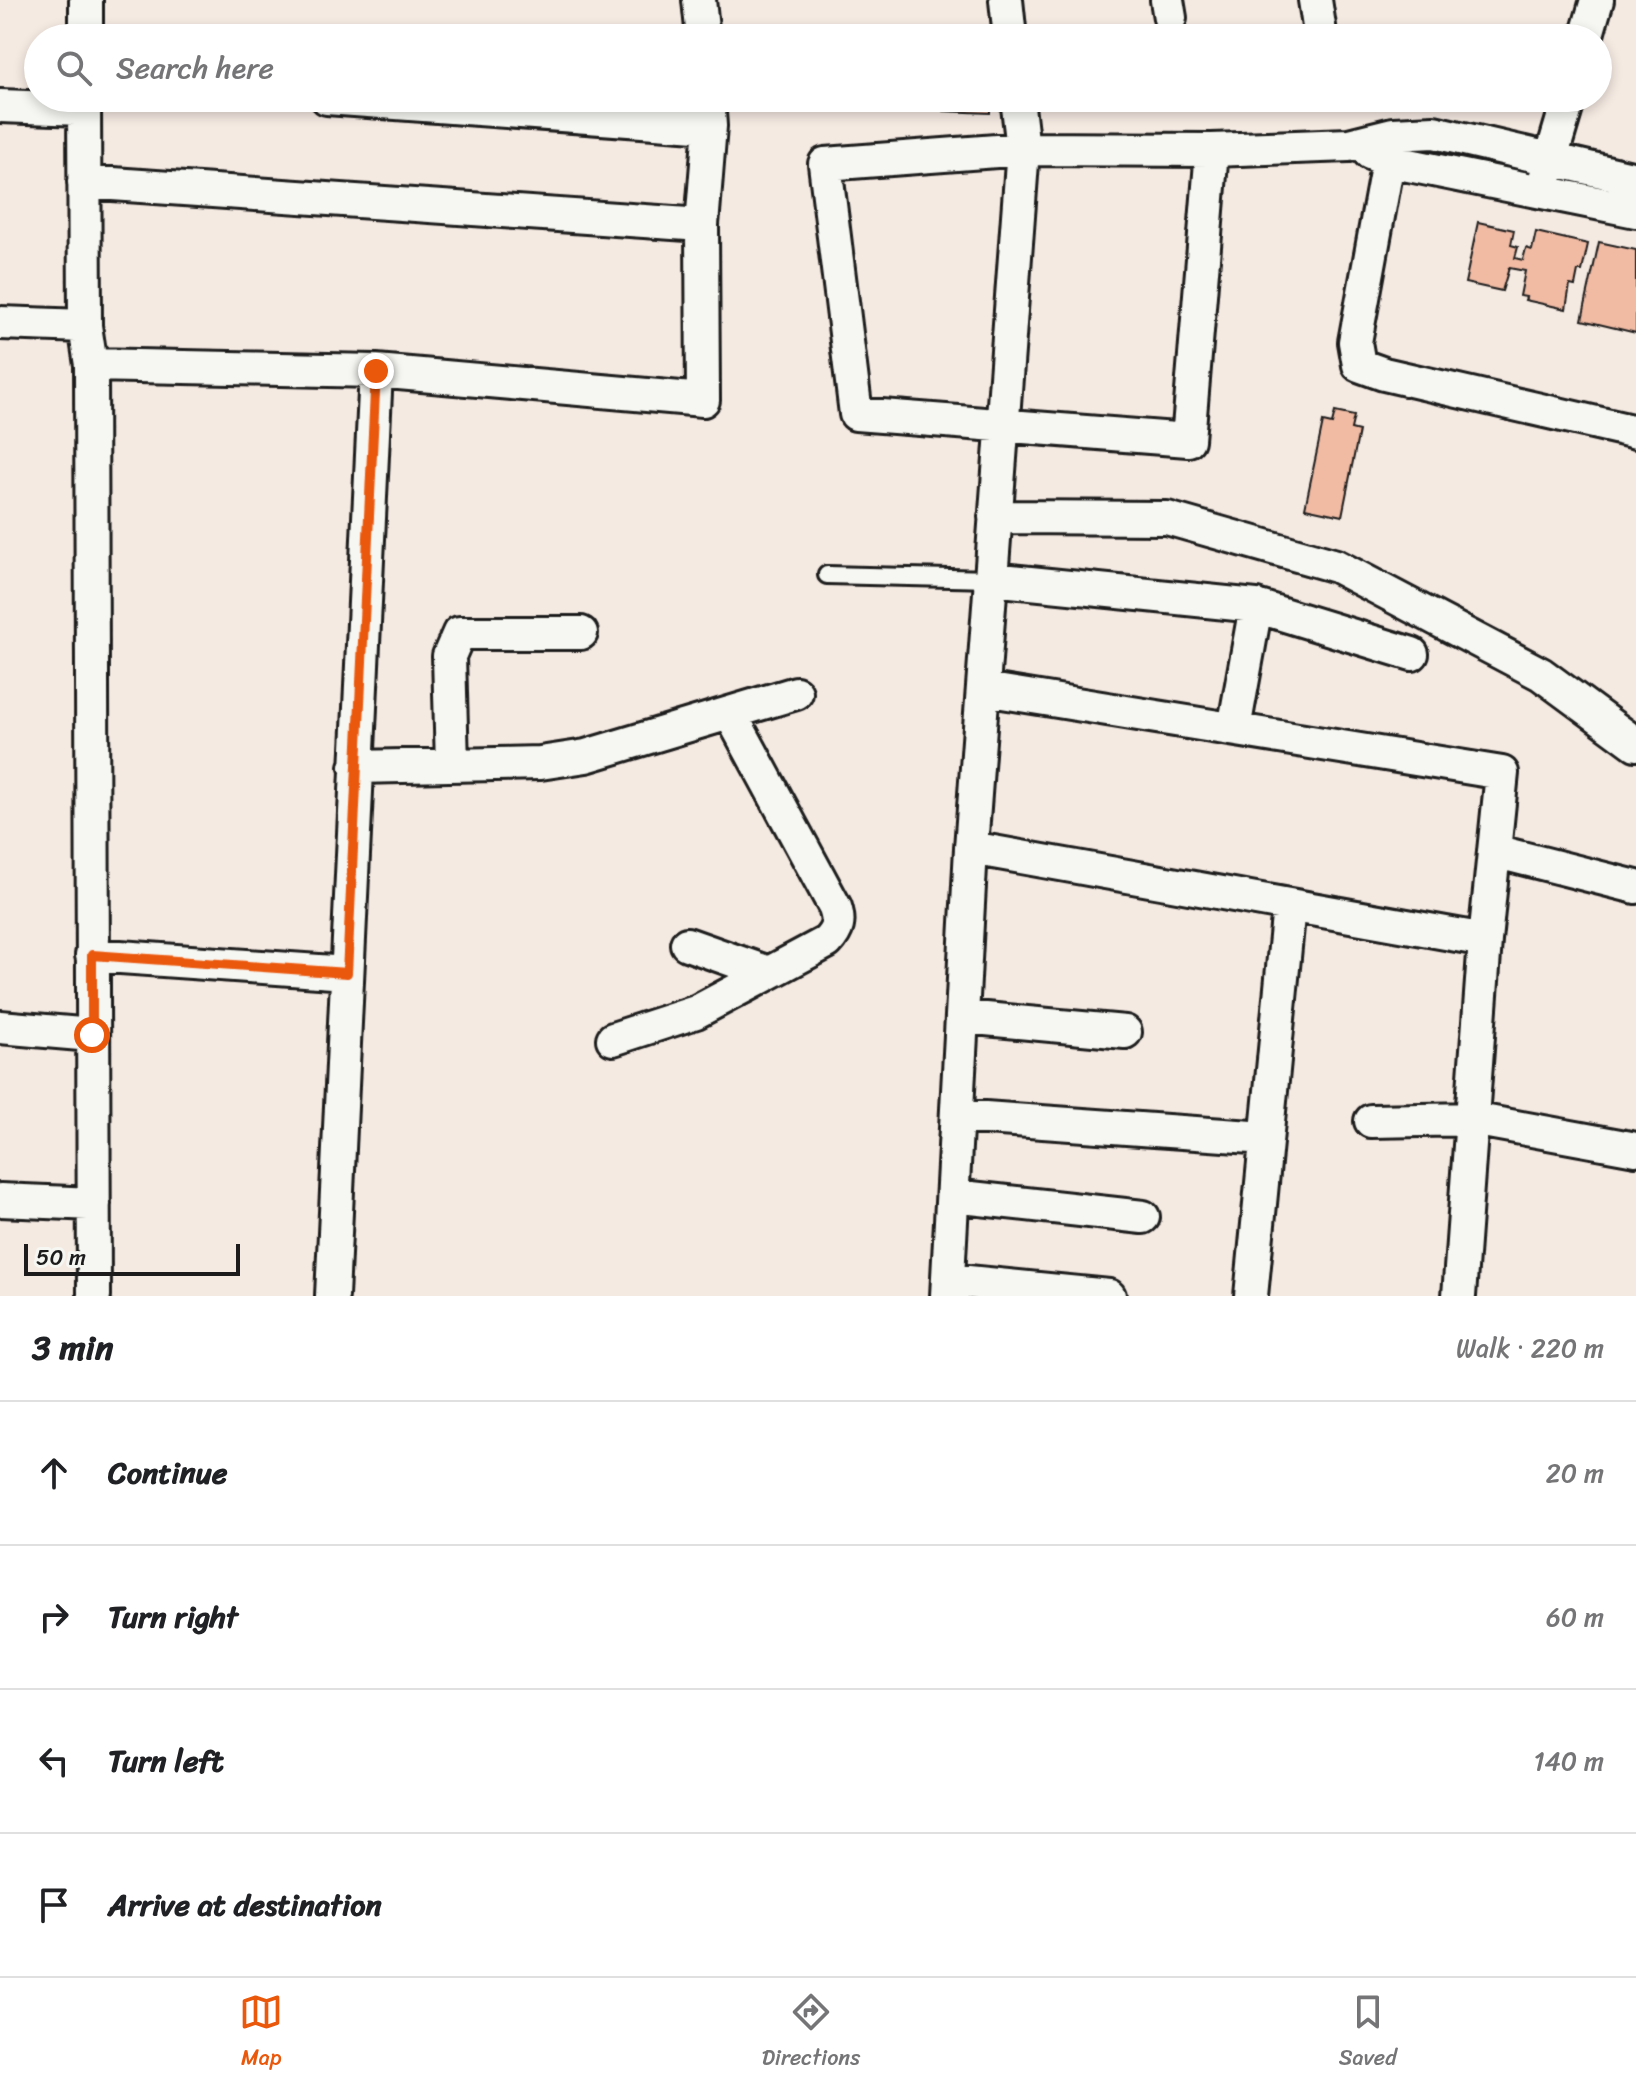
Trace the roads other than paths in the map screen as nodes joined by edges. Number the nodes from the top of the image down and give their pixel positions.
1 (86, 0) edge
2 (1315, 0) edge
3 (1597, 0) edge
4 (86, 24) edge
5 (1319, 24) edge
6 (1590, 24) edge
7 (24, 105) edge
8 (0, 106) edge
9 (83, 112) edge
10 (709, 112) edge
11 (1019, 112) edge
12 (1565, 112) edge
13 (1391, 148) junction
14 (1023, 149) junction
15 (1212, 150) junction
16 (1552, 159) junction
17 (1636, 179) edge
18 (84, 182) junction
19 (1542, 191) junction
20 (1636, 211) edge
21 (702, 225) junction
22 (0, 323) edge
23 (85, 326) junction
24 (91, 365) junction
25 (376, 371) junction
26 (1001, 425) junction
27 (1636, 432) edge
28 (995, 517) junction
29 (827, 575) dead end
30 (991, 579) junction
31 (1256, 606) junction
32 (581, 633) dead end
33 (1412, 654) dead end
34 (984, 689) junction
35 (796, 693) dead end
36 (730, 713) junction
37 (1234, 729) junction
38 (1636, 744) edge
39 (452, 765) junction
40 (356, 767) junction
41 (971, 848) junction
42 (1494, 851) junction
43 (1636, 887) edge
44 (1289, 906) junction
45 (1485, 940) junction
46 (687, 944) dead end
47 (92, 955) junction
48 (347, 973) junction
49 (769, 973) junction
50 (964, 1017) junction
51 (0, 1027) edge
52 (1125, 1032) dead end
53 (92, 1035) junction
54 (613, 1039) dead end
55 (958, 1116) junction
56 (1472, 1119) junction
57 (1371, 1121) dead end
58 (1266, 1138) junction
59 (1636, 1149) edge
60 (953, 1196) junction
61 (0, 1200) edge
62 (94, 1204) junction
63 (1143, 1217) dead end
64 (947, 1288) edge
65 (94, 1296) edge
66 (332, 1296) edge
67 (1109, 1296) edge
68 (1251, 1296) edge
69 (1461, 1296) edge

1 - 4 street
2 - 5 street
3 - 6 street
7 - 8 street
9 - 18 street
10 - 21 street
11 - 14 street
12 - 16 street
13 - 15 street
13 - 16 street
13 - 19 street
13 - 27 street
14 - 15 street
14 - 26 street
14 - 26 street
15 - 26 street
16 - 17 street
16 - 19 street
18 - 21 street
18 - 23 street
19 - 20 street
21 - 25 street
22 - 23 street
23 - 24 street
24 - 25 street
24 - 47 street
25 - 40 street
26 - 28 street
28 - 30 street
28 - 38 street
29 - 30 lane
30 - 31 street
30 - 34 street
31 - 33 street
31 - 37 street
32 - 39 street
34 - 37 street
34 - 41 street
35 - 36 street
36 - 39 street
36 - 49 street
37 - 42 street
39 - 40 street
40 - 48 street
41 - 44 street
41 - 50 street
42 - 43 street
42 - 45 street
44 - 45 street
44 - 58 street
45 - 56 street
46 - 49 street
47 - 48 street
47 - 53 street
48 - 66 street
49 - 54 street
50 - 52 street
50 - 55 street
51 - 53 street
53 - 62 street
55 - 58 street
55 - 60 street
56 - 57 street
56 - 59 street
56 - 69 street
58 - 68 street
60 - 63 street
60 - 64 street
61 - 62 street
62 - 65 street
64 - 67 street

